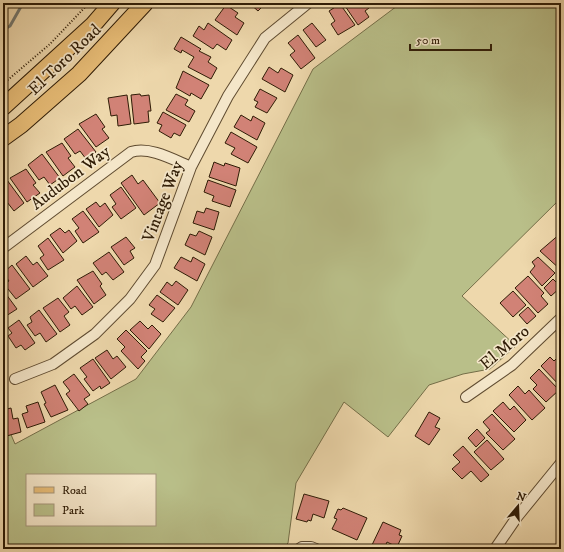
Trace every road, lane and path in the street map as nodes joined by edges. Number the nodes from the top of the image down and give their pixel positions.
1 (89, 3) edge
2 (112, 3) edge
3 (145, 3) edge
4 (308, 3) edge
5 (3, 84) edge
6 (3, 108) edge
7 (3, 138) edge
8 (191, 167) junction
9 (3, 248) edge
10 (561, 318) edge
11 (15, 379) dead end
12 (466, 397) dead end
13 (561, 463) edge
14 (313, 548) edge
15 (299, 549) edge
16 (495, 549) edge

1 - 5 path
2 - 6 main road, El Toro Road
3 - 7 main road, El Toro Road
4 - 8 street, Vintage Way
8 - 9 street, Audubon Way
8 - 11 street, Vintage Way
10 - 12 street, El Moro
13 - 16 street
14 - 15 street

